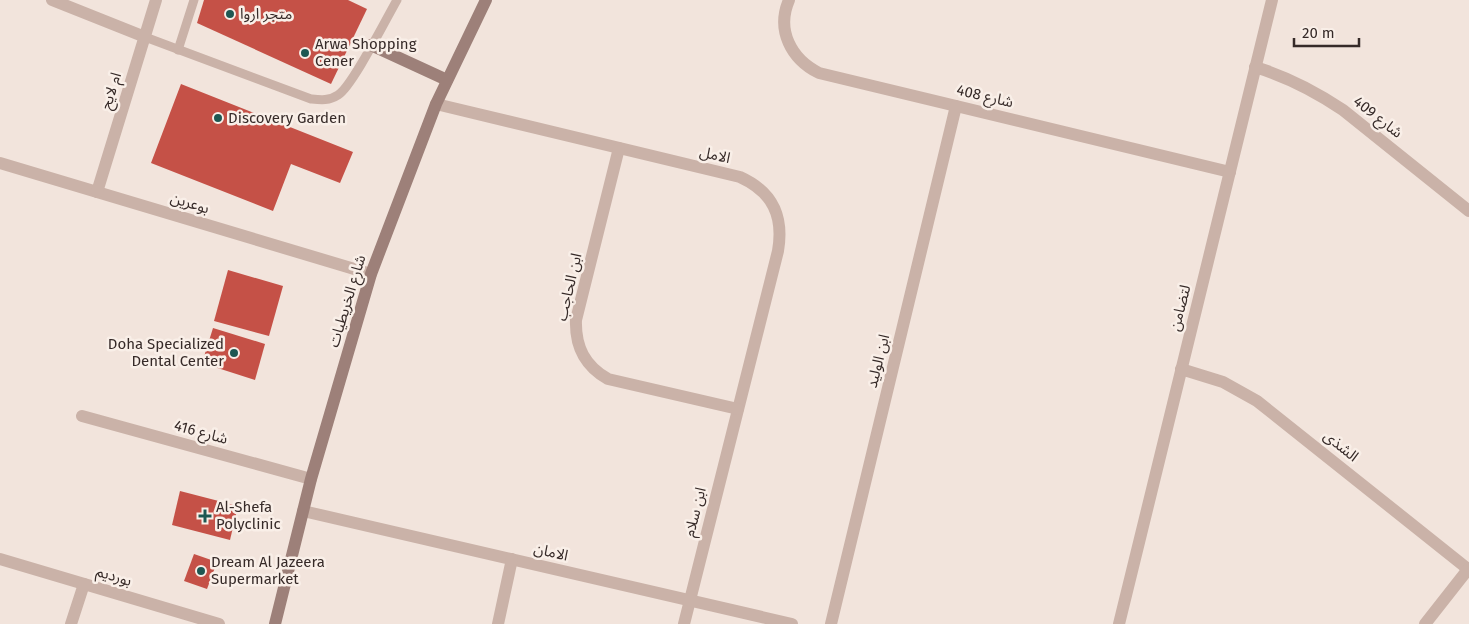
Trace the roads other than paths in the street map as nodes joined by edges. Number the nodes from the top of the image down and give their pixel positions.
1 (52, 0) edge
2 (156, 0) edge
3 (194, 0) edge
4 (397, 0) edge
5 (486, 0) edge
6 (789, 0) edge
7 (1272, 0) edge
8 (145, 37) junction
9 (371, 45) junction
10 (178, 50) junction
11 (1255, 68) junction
12 (447, 80) junction
13 (436, 104) junction
14 (956, 106) junction
15 (619, 148) junction
16 (0, 163) edge
17 (1230, 172) junction
18 (97, 192) junction
19 (1469, 211) edge
20 (371, 274) junction
21 (1182, 369) junction
22 (738, 409) junction
23 (82, 416) dead end
24 (311, 479) junction
25 (303, 512) junction
26 (0, 559) edge
27 (512, 559) junction
28 (1469, 568) edge
29 (84, 584) junction
30 (690, 600) junction
31 (71, 624) edge
32 (219, 624) edge
33 (276, 624) edge
34 (498, 624) edge
35 (684, 624) edge
36 (792, 624) edge
37 (831, 624) edge
38 (1119, 624) edge
39 (1425, 624) edge

1 - 8 street
2 - 8 street, ام لايح
3 - 10 lane
4 - 9 lane
5 - 12 street, شارع الخريطيات
6 - 14 street, شارع 408
7 - 11 street, لتضامن
8 - 10 lane
8 - 18 street, ام لايح
9 - 10 lane
9 - 12 street
11 - 17 street, لتضامن
11 - 19 street, شارع 409
12 - 13 street, شارع الخريطيات
13 - 15 street, الامل
13 - 20 street, شارع الخريطيات
14 - 17 street, شارع 408
14 - 37 street, ابن الوليد
15 - 22 street, الامل
15 - 22 street, ابن الحاجب
16 - 18 street, بوعرين
17 - 21 street, لتضامن
18 - 20 street, بوعرين
20 - 24 street, شارع الخريطيات
21 - 28 street, الشذى
21 - 38 street, لتضامن
22 - 30 street, ابن سلام
23 - 24 street, شارع 416
24 - 25 street, شارع الخريطيات
25 - 27 street, الامان
25 - 33 street, شارع الخريطيات
26 - 29 street, بورديم
27 - 30 street, الامان
27 - 34 street
28 - 39 street
29 - 31 street
29 - 32 street, بورديم
30 - 35 street, ابن سلام
30 - 36 street, الامان

